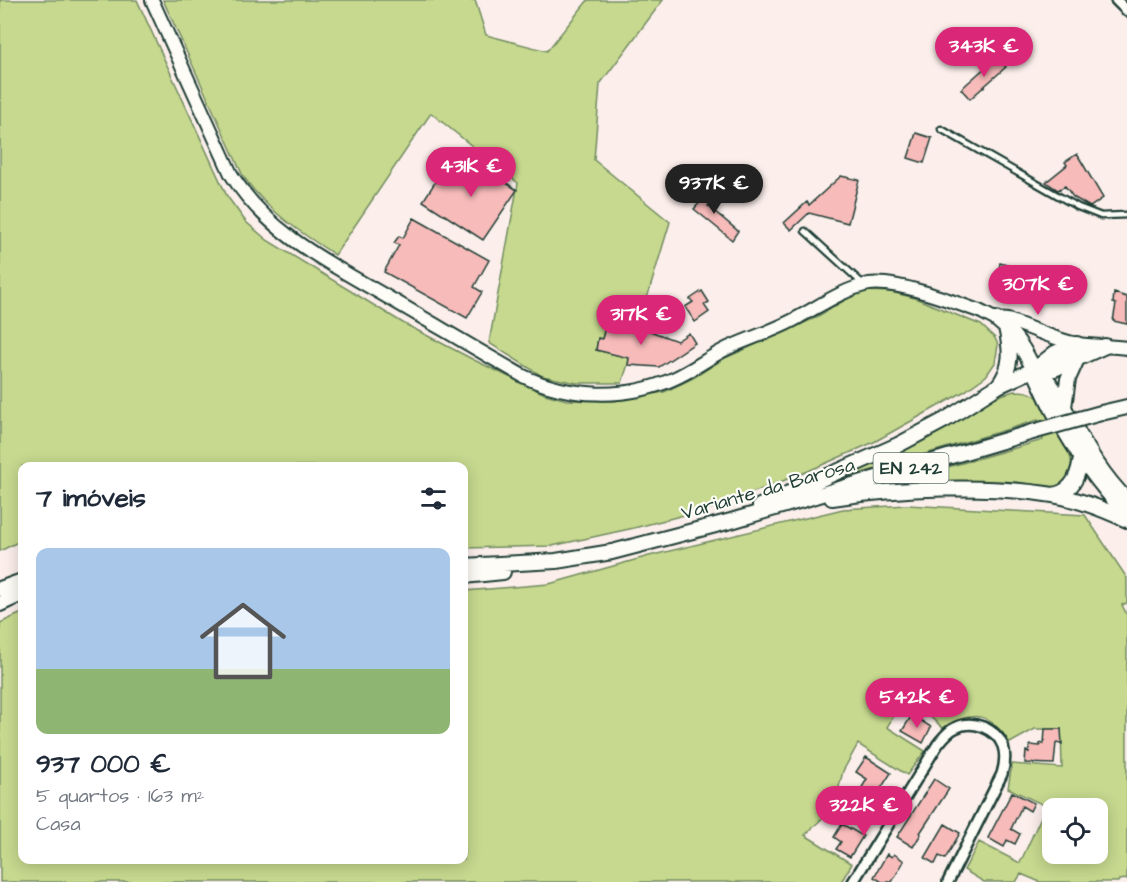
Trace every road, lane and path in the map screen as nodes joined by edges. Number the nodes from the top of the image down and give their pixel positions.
1 (152, 0) edge
2 (1116, 0) edge
3 (1127, 11) edge
4 (940, 129) dead end
5 (1127, 215) edge
6 (805, 231) dead end
7 (865, 285) junction
8 (1001, 323) junction
9 (1077, 344) junction
10 (1105, 346) junction
11 (1127, 348) edge
12 (1077, 359) junction
13 (1035, 369) junction
14 (998, 386) junction
15 (1064, 407) junction
16 (1127, 407) edge
17 (1081, 437) junction
18 (1081, 458) junction
19 (1054, 495) junction
20 (1127, 500) edge
21 (786, 505) junction
22 (1127, 514) edge
23 (1127, 520) edge
24 (731, 521) junction
25 (556, 561) junction
26 (468, 566) edge
27 (468, 576) edge
28 (18, 582) edge
29 (0, 589) edge
30 (18, 596) edge
31 (0, 604) edge
32 (853, 882) edge
33 (948, 882) edge

1 - 7 main road
2 - 3 street
4 - 5 lane
6 - 7 lane
7 - 8 main road
8 - 9 main road
8 - 13 main road
8 - 14 main road
9 - 10 main road
9 - 13 main road
10 - 11 main road
10 - 12 main road
12 - 13 main road
12 - 15 main road
13 - 14 main road
13 - 15 main road
13 - 18 main road
14 - 24 main road
15 - 17 main road
16 - 21 main road, Variante da Barosa / EN 242, bridge
17 - 18 main road
17 - 20 main road
18 - 19 main road
18 - 22 main road
19 - 21 main road
19 - 23 main road
21 - 24 main road, Variante da Barosa / EN 242
24 - 25 main road, Variante da Barosa / EN 242
25 - 26 main road, Variante da Barosa / EN 242
25 - 27 main road, Variante da Barosa / EN 242
28 - 29 main road
30 - 31 main road
32 - 33 street

